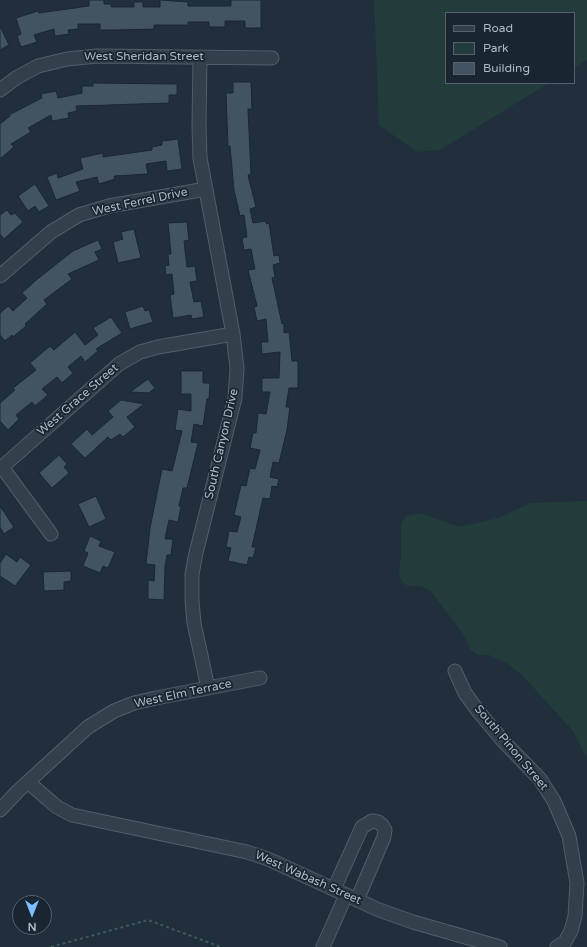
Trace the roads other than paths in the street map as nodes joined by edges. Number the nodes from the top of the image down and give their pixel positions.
1 (200, 57) junction
2 (272, 58) dead end
3 (0, 90) edge
4 (206, 189) junction
5 (0, 276) edge
6 (233, 334) junction
7 (1, 468) edge
8 (50, 534) dead end
9 (455, 671) dead end
10 (260, 678) dead end
11 (208, 688) junction
12 (28, 782) junction
13 (0, 810) edge
14 (334, 889) junction
15 (351, 897) junction
16 (561, 944) edge
17 (323, 947) edge
18 (500, 947) edge

1 - 2 street, West Sheridan Street
1 - 3 street, West Sheridan Street
1 - 4 street, South Canyon Drive
4 - 5 street, West Ferrel Drive
4 - 6 street, South Canyon Drive
6 - 7 street, West Grace Street
6 - 11 street, South Canyon Drive
7 - 8 street, West Grace Street
9 - 16 street, South Pinon Street
10 - 11 street, West Elm Terrace
11 - 12 street, West Elm Terrace
12 - 13 street, West Elm Terrace
12 - 14 street, West Wabash Street
14 - 15 street, West Wabash Street
14 - 15 street
15 - 17 street
15 - 18 street, West Wabash Street

